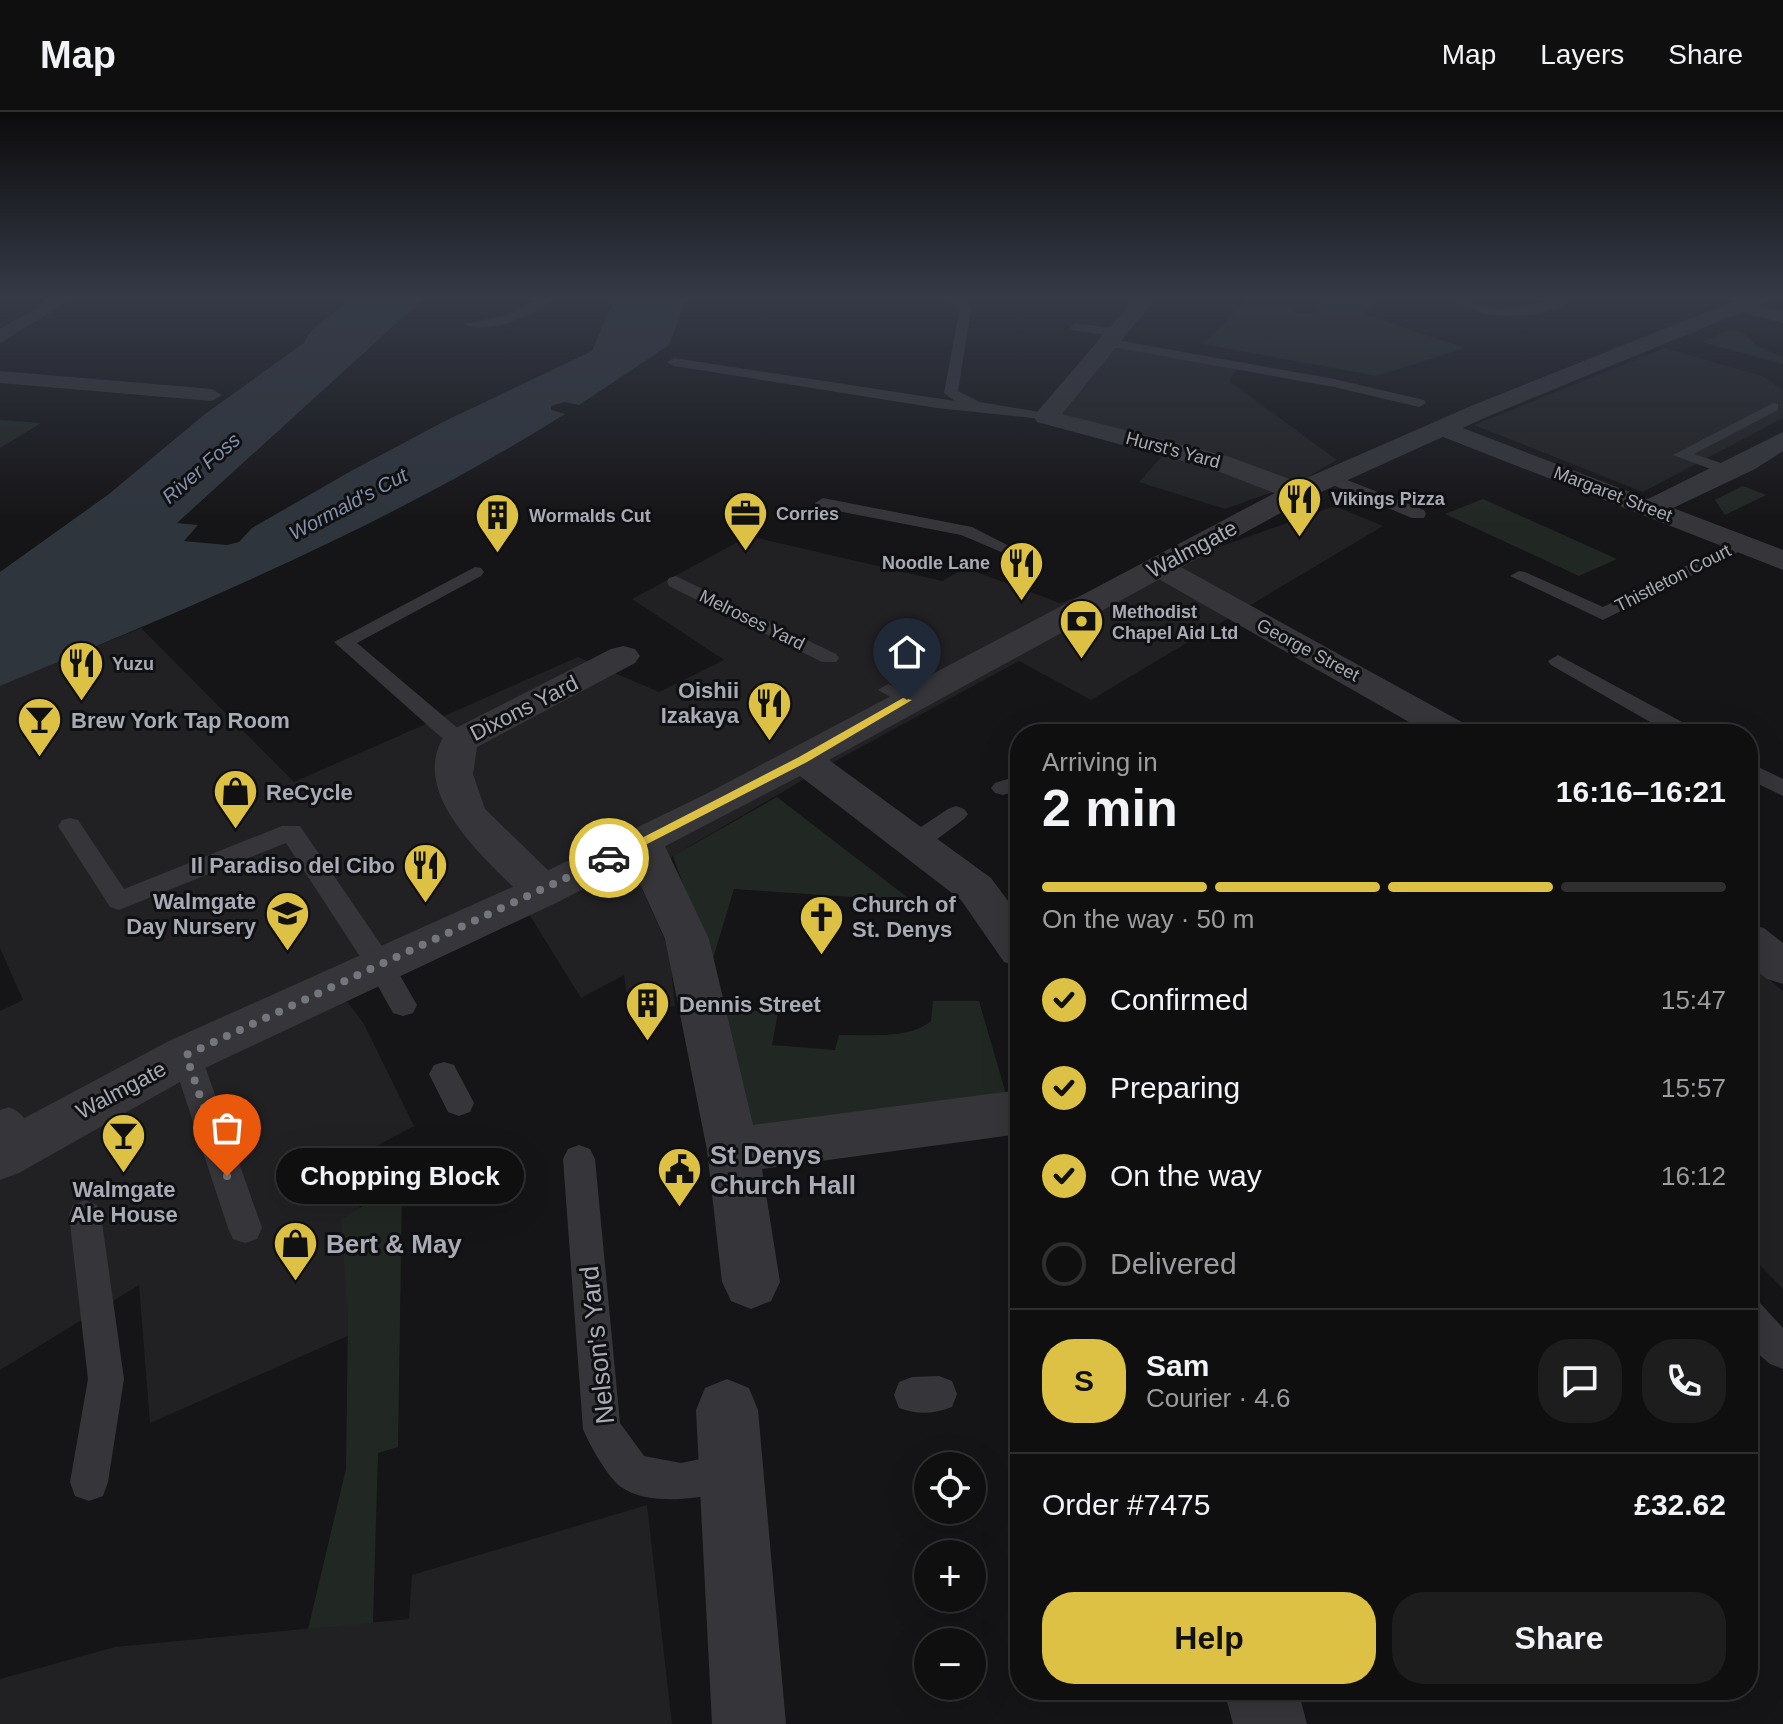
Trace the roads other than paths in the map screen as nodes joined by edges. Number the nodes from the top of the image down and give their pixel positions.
1 (751, 374) edge
2 (954, 374) edge
3 (1083, 374) edge
4 (1291, 374) edge
5 (1573, 374) edge
6 (0, 377) edge
7 (212, 395) dead end
8 (1419, 403) dead end
9 (976, 406) junction
10 (1773, 407) dead end
11 (1046, 417) junction
12 (1442, 428) junction
13 (1783, 440) edge
14 (1738, 467) junction
15 (1783, 475) edge
16 (1329, 478) junction
17 (1298, 492) junction
18 (823, 503) dead end
19 (1651, 508) junction
20 (1418, 514) dead end
21 (1740, 544) junction
22 (1006, 549) dead end
23 (1783, 561) edge
24 (1159, 567) junction
25 (475, 572) dead end
26 (1519, 576) dead end
27 (676, 582) dead end
28 (623, 656) dead end
29 (829, 658) dead end
30 (1558, 661) dead end
31 (1439, 724) edge
32 (1669, 724) edge
33 (459, 741) junction
34 (803, 759) junction
35 (1758, 775) edge
36 (1783, 789) edge
37 (956, 814) dead end
38 (70, 826) dead end
39 (642, 842) junction
40 (915, 843) junction
41 (543, 891) junction
42 (1010, 936) edge
43 (1758, 948) edge
44 (380, 965) junction
45 (1783, 967) edge
46 (403, 1005) dead end
47 (186, 1055) junction
48 (444, 1074) dead end
49 (459, 1103) dead end
50 (1010, 1113) edge
51 (11, 1140) edge
52 (733, 1150) junction
53 (579, 1159) dead end
54 (85, 1215) dead end
55 (245, 1228) dead end
56 (751, 1282) dead end
57 (1758, 1329) edge
58 (1783, 1351) edge
59 (728, 1441) joint
60 (89, 1482) dead end
61 (1264, 1700) edge
62 (749, 1724) edge
63 (1270, 1724) edge

1 - 9 lane
2 - 9 lane
3 - 11 street
4 - 8 lane
5 - 12 street, Walmgate
6 - 7 street
9 - 11 lane
10 - 14 lane
11 - 17 street, Hurst's Yard
12 - 16 street, Walmgate
12 - 19 street, Margaret Street
13 - 14 street
14 - 15 street
14 - 19 street
16 - 17 street, Walmgate
16 - 20 lane
17 - 24 street, Walmgate
18 - 22 lane
19 - 21 street, Margaret Street
21 - 23 street, Margaret Street
21 - 26 lane, Thistleton Court
24 - 31 street, George Street
24 - 34 street, Walmgate
25 - 33 lane
27 - 29 lane, Melroses Yard
28 - 33 street, Dixons Yard
30 - 32 lane
33 - 41 street, Dixons Yard
34 - 39 street, Walmgate
34 - 40 street
35 - 36 lane
37 - 40 lane
38 - 44 lane
39 - 41 street, Walmgate
39 - 52 street
40 - 42 street
41 - 44 street, Walmgate
43 - 45 street
44 - 46 lane
44 - 47 street, Walmgate
47 - 51 street, Walmgate
47 - 55 lane
48 - 49 lane
50 - 52 street
52 - 56 street
53 - 59 lane, Nelson's Yard
54 - 60 lane
57 - 58 lane
59 - 62 street
61 - 63 street

